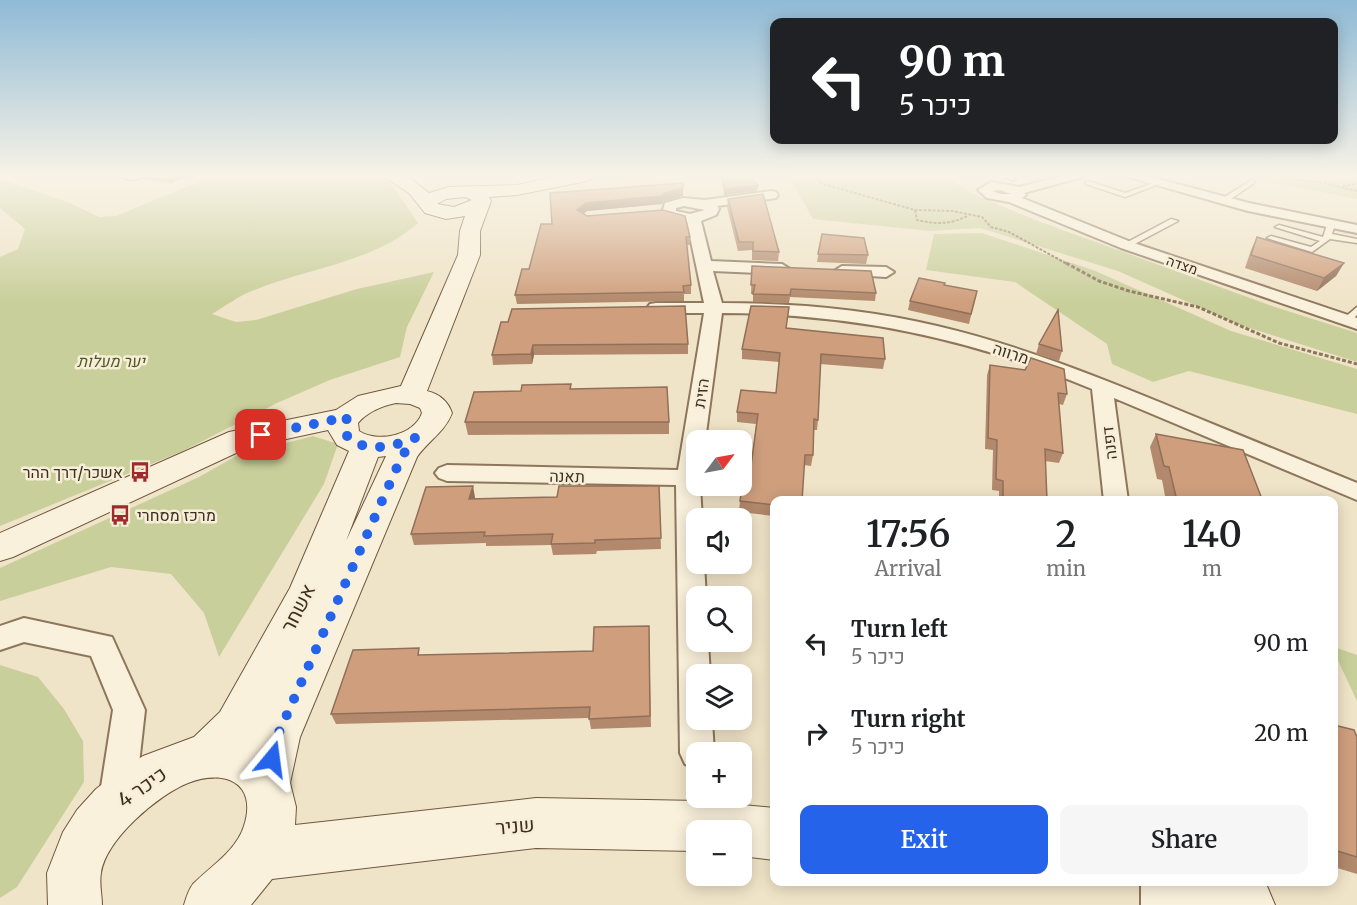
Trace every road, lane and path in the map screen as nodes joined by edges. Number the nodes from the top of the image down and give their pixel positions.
1 (450, 218) edge
2 (472, 218) edge
3 (700, 218) edge
4 (917, 218) edge
5 (963, 218) edge
6 (983, 218) edge
7 (1074, 218) edge
8 (1279, 218) edge
9 (1174, 221) dead end
10 (1280, 227) dead end
11 (1357, 229) edge
12 (471, 231) junction
13 (1328, 233) junction
14 (1271, 238) dead end
15 (1357, 242) edge
16 (1126, 245) junction
17 (706, 266) junction
18 (802, 269) edge
19 (826, 270) edge
20 (886, 272) dead end
21 (714, 307) junction
22 (642, 309) edge
23 (1353, 318) edge
24 (1357, 364) edge
25 (1102, 385) junction
26 (411, 394) junction
27 (695, 430) edge
28 (357, 432) junction
29 (415, 438) junction
30 (447, 473) dead end
31 (686, 478) edge
32 (1357, 492) edge
33 (689, 496) edge
34 (1115, 496) edge
35 (0, 548) edge
36 (0, 638) edge
37 (694, 664) edge
38 (207, 756) junction
39 (267, 781) junction
40 (116, 803) junction
41 (699, 812) edge
42 (770, 833) edge
43 (257, 855) junction
44 (1160, 886) edge
45 (1193, 886) edge
46 (75, 905) edge
47 (211, 905) edge
48 (1161, 905) edge
49 (1248, 905) edge

1 - 12 street
2 - 12 street
3 - 17 street, הזית
4 - 5 path
6 - 24 path
7 - 16 street, מצדה
8 - 13 street
9 - 16 lane
10 - 13 lane
11 - 13 street
12 - 26 street
13 - 14 lane
13 - 15 lane
16 - 23 street, מצדה
17 - 18 street
17 - 21 street, הזית
19 - 20 street
21 - 22 street, מרווה
21 - 25 street, מרווה
21 - 27 street, הזית
25 - 32 street, מרווה
25 - 34 street, דפנה
26 - 28 street
26 - 29 street
28 - 29 street
28 - 35 street
28 - 38 street, אשחר
29 - 39 street, אשחר
30 - 31 street, תאנה
33 - 37 street, הזית
36 - 40 street
38 - 39 street, כיכר 4
38 - 40 street, כיכר 4
39 - 43 street
40 - 46 street, כיכר 4
41 - 42 street, שניר
41 - 43 street, שניר
43 - 47 street
44 - 48 street
45 - 49 street

